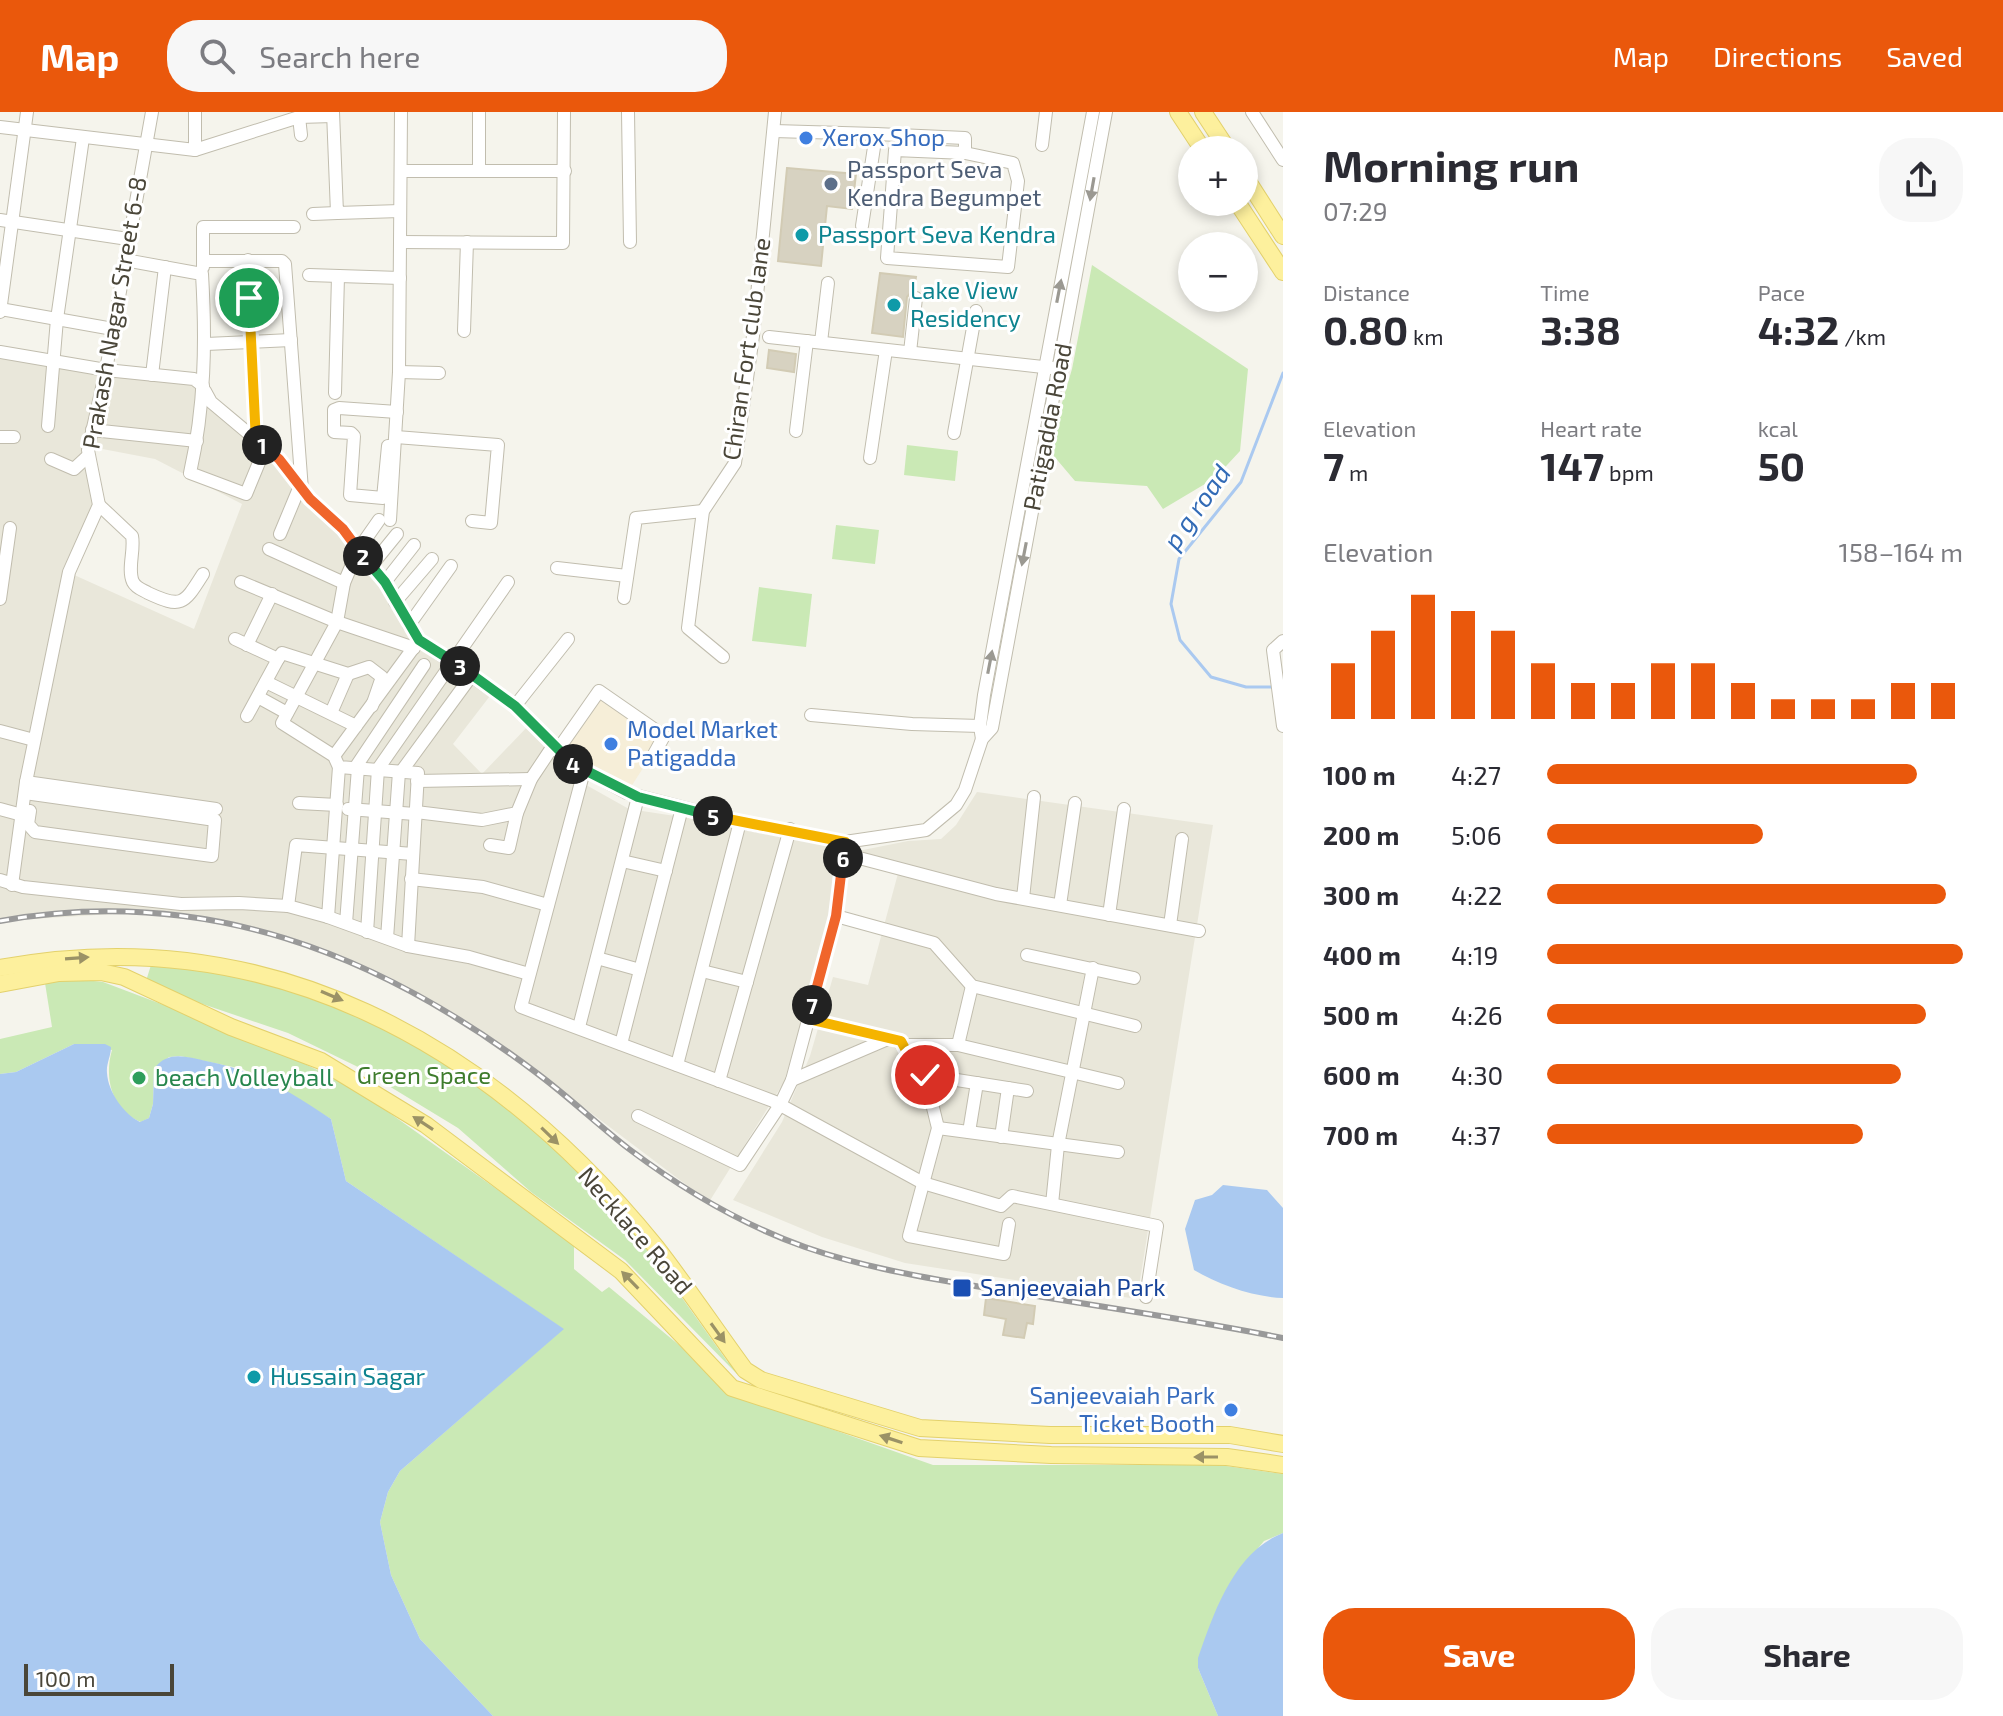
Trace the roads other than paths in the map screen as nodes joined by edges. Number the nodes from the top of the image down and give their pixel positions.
1 (27, 112) edge
2 (152, 112) edge
3 (195, 112) edge
4 (401, 112) edge
5 (479, 112) edge
6 (564, 112) edge
7 (628, 112) edge
8 (775, 112) edge
9 (1046, 112) edge
10 (1093, 112) edge
11 (1106, 112) edge
12 (1178, 112) edge
13 (1203, 112) edge
14 (1252, 112) edge
15 (333, 114) edge
16 (299, 117) junction
17 (278, 118) edge
18 (0, 127) edge
19 (25, 130) junction
20 (774, 131) junction
21 (876, 134) junction
22 (301, 135) dead end
23 (1194, 136) edge
24 (1219, 136) edge
25 (83, 138) junction
26 (952, 138) junction
27 (145, 144) junction
28 (1042, 145) dead end
29 (195, 150) junction
30 (951, 153) junction
31 (965, 153) junction
32 (1283, 160) edge
33 (401, 171) junction
34 (479, 171) junction
35 (565, 171) junction
36 (1258, 197) edge
37 (400, 211) junction
38 (337, 213) junction
39 (313, 214) dead end
40 (1246, 216) edge
41 (7, 221) edge
42 (862, 226) dead end
43 (294, 227) dead end
44 (70, 230) junction
45 (1283, 236) edge
46 (128, 239) junction
47 (400, 242) junction
48 (467, 242) junction
49 (630, 242) dead end
50 (125, 260) junction
51 (248, 260) junction
52 (165, 267) junction
53 (202, 268) junction
54 (1283, 272) edge
55 (309, 275) dead end
56 (338, 276) junction
57 (400, 278) junction
58 (828, 283) dead end
59 (916, 298) dead end
60 (0, 310) edge
61 (976, 311) dead end
62 (57, 319) junction
63 (113, 329) junction
64 (464, 331) dead end
65 (769, 337) dead end
66 (252, 340) junction
67 (291, 340) junction
68 (814, 342) junction
69 (206, 344) junction
70 (886, 350) junction
71 (0, 352) edge
72 (910, 352) junction
73 (968, 359) junction
74 (53, 360) junction
75 (1045, 367) junction
76 (1059, 369) junction
77 (106, 370) junction
78 (399, 372) junction
79 (439, 373) dead end
80 (152, 375) junction
81 (204, 389) junction
82 (335, 393) dead end
83 (394, 412) junction
84 (48, 426) dead end
85 (92, 430) junction
86 (796, 431) dead end
87 (954, 433) dead end
88 (0, 437) edge
89 (14, 437) dead end
90 (396, 437) junction
91 (197, 441) junction
92 (261, 445) junction
93 (88, 456) junction
94 (870, 458) dead end
95 (51, 459) dead end
96 (301, 488) junction
97 (388, 498) junction
98 (99, 505) junction
99 (703, 511) junction
100 (472, 521) dead end
101 (10, 528) dead end
102 (280, 534) dead end
103 (397, 534) dead end
104 (414, 545) dead end
105 (269, 549) dead end
106 (358, 550) junction
107 (432, 559) dead end
108 (371, 566) junction
109 (451, 566) dead end
110 (557, 568) dead end
111 (203, 574) dead end
112 (627, 576) junction
113 (241, 582) dead end
114 (385, 582) junction
115 (508, 582) dead end
116 (344, 583) junction
117 (272, 594) junction
118 (1002, 596) junction
119 (624, 598) dead end
120 (1016, 598) junction
121 (0, 599) edge
122 (395, 602) junction
123 (337, 622) junction
124 (409, 625) junction
125 (568, 639) dead end
126 (1283, 641) edge
127 (414, 648) junction
128 (723, 657) dead end
129 (278, 659) junction
130 (452, 661) junction
131 (316, 663) junction
132 (424, 665) junction
133 (348, 674) junction
134 (472, 675) junction
135 (440, 677) junction
136 (266, 682) junction
137 (384, 688) junction
138 (297, 696) junction
139 (258, 697) junction
140 (401, 700) junction
141 (372, 706) junction
142 (515, 706) junction
143 (417, 711) junction
144 (287, 713) junction
145 (331, 713) junction
146 (811, 715) dead end
147 (247, 716) dead end
148 (358, 724) junction
149 (1283, 726) edge
150 (0, 731) edge
151 (981, 732) junction
152 (378, 734) junction
153 (34, 740) junction
154 (394, 745) junction
155 (555, 749) junction
156 (653, 756) dead end
157 (337, 762) junction
158 (356, 768) junction
159 (378, 769) junction
160 (584, 771) junction
161 (400, 772) junction
162 (531, 779) junction
163 (417, 781) junction
164 (28, 790) junction
165 (638, 797) junction
166 (1034, 797) dead end
167 (299, 803) dead end
168 (1075, 803) dead end
169 (337, 807) junction
170 (682, 808) junction
171 (0, 809) edge
172 (174, 809) junction
173 (216, 809) dead end
174 (355, 809) junction
175 (1124, 809) dead end
176 (375, 811) junction
177 (395, 813) junction
178 (416, 813) junction
179 (517, 813) junction
180 (22, 815) junction
181 (740, 822) junction
182 (790, 829) junction
183 (1182, 839) dead end
184 (490, 845) dead end
185 (334, 847) junction
186 (844, 848) junction
187 (352, 849) junction
188 (373, 851) junction
189 (392, 852) junction
190 (413, 854) junction
191 (622, 861) junction
192 (666, 871) junction
193 (411, 879) junction
194 (6, 883) edge
195 (330, 891) junction
196 (348, 893) junction
197 (370, 895) junction
198 (389, 896) junction
199 (410, 897) junction
200 (1023, 898) junction
201 (548, 905) junction
202 (1060, 905) junction
203 (288, 906) junction
204 (1109, 915) junction
205 (836, 916) junction
206 (328, 917) junction
207 (346, 923) junction
208 (1170, 925) junction
209 (1199, 931) dead end
210 (367, 932) junction
211 (387, 938) junction
212 (408, 946) junction
213 (1027, 955) dead end
214 (126, 956) junction
215 (597, 958) junction
216 (0, 968) edge
217 (1093, 968) junction
218 (640, 970) junction
219 (702, 971) junction
220 (529, 974) junction
221 (124, 977) junction
222 (1134, 978) dead end
223 (747, 982) junction
224 (0, 984) edge
225 (972, 986) junction
226 (1085, 1013) junction
227 (808, 1019) junction
228 (1135, 1026) dead end
229 (579, 1027) junction
230 (890, 1038) junction
231 (621, 1044) junction
232 (905, 1045) junction
233 (958, 1045) junction
234 (677, 1065) junction
235 (1072, 1072) junction
236 (925, 1075) junction
237 (792, 1080) junction
238 (719, 1081) junction
239 (977, 1083) junction
240 (1118, 1083) dead end
241 (1008, 1088) junction
242 (1027, 1091) dead end
243 (780, 1105) junction
244 (638, 1116) dead end
245 (938, 1128) junction
246 (969, 1132) junction
247 (1001, 1137) junction
248 (1058, 1145) junction
249 (1118, 1152) dead end
250 (923, 1183) junction
251 (1052, 1204) junction
252 (1009, 1224) dead end
253 (1146, 1297) dead end
254 (745, 1370) junction
255 (732, 1388) junction
256 (920, 1428) junction
257 (1254, 1438) junction
258 (1283, 1444) edge
259 (919, 1448) junction
260 (1250, 1458) junction
261 (1283, 1465) edge

1 - 19 street
2 - 27 street, Prakash Nagar Street 6-8
3 - 29 street
4 - 33 street
5 - 34 street
6 - 35 street
7 - 49 street
8 - 20 street, Chiran Fort club lane
9 - 28 street
75 -> 10 street, Patigadda Road
11 -> 76 street, Patigadda Road
12 - 23 main road
13 - 24 main road
14 - 32 street
15 - 16 street
15 - 38 street
16 - 17 street
16 - 22 street
17 - 29 street
18 - 19 street
19 - 25 street
19 - 41 street
20 - 21 street
20 - 99 street, Chiran Fort club lane
21 - 26 street
21 - 42 street
25 - 27 street
25 - 44 street
26 - 30 street
26 - 31 street
27 - 29 street
27 - 46 street, Prakash Nagar Street 6-8
30 - 31 street
30 - 31 street
33 - 34 street
33 - 37 street
34 - 35 street
35 - 48 street
36 - 45 main road
37 - 38 street
37 - 47 street
38 - 39 street
40 - 54 main road
41 - 44 street
41 - 60 street
43 - 53 street
44 - 46 street
44 - 62 street
46 - 50 street, Prakash Nagar Street 6-8
47 - 48 street
47 - 57 street
48 - 64 street
50 - 52 street
50 - 63 street, Prakash Nagar Street 6-8
51 - 53 street
51 - 66 street
51 - 67 street
52 - 53 street
52 - 80 street
53 - 69 street
55 - 56 street
56 - 57 street
56 - 82 street
57 - 78 street
58 - 68 street
59 - 72 street
60 - 62 street
61 - 73 street
62 - 63 street
62 - 74 street
63 - 77 street, Prakash Nagar Street 6-8
65 - 68 street
66 - 67 street
66 - 69 street
66 - 92 street
67 - 96 street
68 - 70 street
68 - 86 street
69 - 81 street
70 - 72 street
70 - 94 street
71 - 74 street
72 - 73 street
73 - 75 street
73 - 87 street
74 - 77 street
74 - 84 street
75 - 76 street
75 - 118 street, Patigadda Road
76 -> 120 street, Patigadda Road
77 - 80 street
77 - 85 street, Prakash Nagar Street 6-8
78 - 79 street
78 - 83 street
80 - 81 street
81 - 91 street
81 - 92 street
83 - 90 street
83 - 97 street
83 - 97 street
85 - 91 street
85 - 93 street, Prakash Nagar Street 6-8
88 - 89 street
90 - 97 street
90 - 100 street
91 - 92 street
92 - 96 street
93 - 95 street
93 - 98 street, Prakash Nagar Street 6-8
96 - 102 street
96 - 106 street
97 - 106 street
98 - 111 street
98 - 153 street
99 - 112 street
99 - 128 street, Chiran Fort club lane
101 - 121 street
103 - 108 street
104 - 114 street
105 - 116 street
106 - 108 street
106 - 116 street
107 - 122 street
108 - 114 street
109 - 124 street
110 - 112 street
112 - 119 street
113 - 117 street
114 - 122 street
115 - 130 street
116 - 123 street
117 - 123 street
117 - 129 street
118 - 120 street
151 -> 118 street, Patigadda Road
120 - 151 street, Patigadda Road
122 - 124 street
123 - 127 street
123 - 131 street
124 - 127 street
125 - 142 street
126 - 149 street
127 - 130 street
127 - 132 street
127 - 137 street
129 - 131 street
129 - 136 street
130 - 134 street
130 - 135 street
131 - 133 street
131 - 138 street
132 - 135 street
132 - 140 street
133 - 141 street
133 - 145 street
134 - 142 street
134 - 161 street
135 - 143 street
136 - 138 street
136 - 139 street
137 - 140 street
137 - 141 street
138 - 144 street
138 - 145 street
139 - 144 street
139 - 147 street
140 - 143 street
140 - 152 street
141 - 148 street
142 - 155 street
143 - 154 street
144 - 157 street
145 - 148 street
146 - 151 street
148 - 152 street
148 - 157 street
150 - 153 street
151 - 186 street, Patigadda Road
152 - 154 street
152 - 158 street
153 - 164 street
154 - 159 street
155 - 156 street
155 - 160 street
155 - 162 street
157 - 158 street
157 - 169 street
158 - 159 street
158 - 174 street
159 - 161 street
159 - 176 street
160 - 165 street
160 - 201 street
161 - 163 street
161 - 177 street
162 - 163 street
162 - 179 street
163 - 178 street
164 - 172 street
164 - 172 street
164 - 180 street
165 - 170 street
165 - 191 street
166 - 200 street
167 - 169 street
168 - 202 street
169 - 174 street
169 - 185 street
170 - 181 street
170 - 192 street
171 - 180 street
172 - 173 street
174 - 176 street
174 - 187 street
175 - 204 street
176 - 177 street
176 - 188 street
177 - 178 street
177 - 189 street
178 - 179 street
178 - 190 street
179 - 184 street
180 - 194 street
181 - 182 street
181 - 219 street
182 - 186 street
182 - 223 street
183 - 208 street
185 - 187 street
185 - 195 street
185 - 203 street
186 - 200 street
186 - 205 street
187 - 188 street
187 - 196 street
188 - 189 street
188 - 197 street
189 - 190 street
189 - 198 street
190 - 193 street
191 - 192 street
191 - 215 street
192 - 218 street
193 - 199 street
193 - 201 street
194 - 203 street
195 - 196 street
195 - 206 street
196 - 197 street
196 - 207 street
197 - 198 street
197 - 210 street
198 - 199 street
198 - 211 street
199 - 212 street
200 - 202 street
201 - 220 street
202 - 204 street
203 - 206 street
204 - 208 street
205 - 225 street
205 - 227 street
206 - 207 street
207 - 210 street
208 - 209 street
210 - 211 street
211 - 212 street
212 - 220 street
213 - 217 street
216 -> 214 main road, Necklace Road
214 - 221 main road
214 -> 254 main road, Necklace Road
215 - 218 street
215 - 229 street
217 - 222 street
217 - 226 street
218 - 231 street
219 - 223 street
219 - 234 street
220 - 229 street
221 - 224 main road, Necklace Road
255 -> 221 main road, Necklace Road
223 - 238 street
225 - 226 street
225 - 233 street
226 - 228 street
226 - 235 street
227 - 230 street
227 - 237 street
229 - 231 street
230 - 232 street
230 - 237 street
231 - 234 street
232 - 233 street
232 - 236 street
233 - 235 street
234 - 238 street
235 - 240 street
235 - 248 street
236 - 239 street
236 - 245 street
237 - 243 street
238 - 243 street
239 - 241 street
239 - 246 street
241 - 242 street
241 - 247 street
243 - 244 street
243 - 250 street
245 - 246 street
245 - 250 street
246 - 247 street
247 - 248 street
248 - 249 street
248 - 251 street
250 - 251 street
250 - 252 street
251 - 253 street
254 - 255 main road
254 - 256 main road, Necklace Road
259 -> 255 main road, Necklace Road
256 - 257 main road, Necklace Road
256 - 259 main road
257 - 258 main road, Necklace Road
257 - 260 main road
260 -> 259 main road, Necklace Road
260 - 261 main road, Necklace Road

